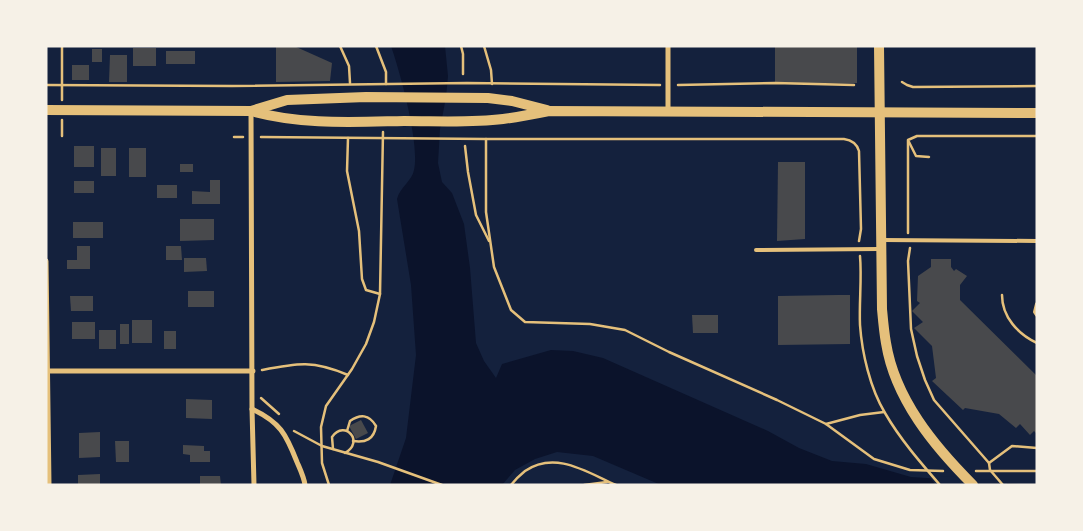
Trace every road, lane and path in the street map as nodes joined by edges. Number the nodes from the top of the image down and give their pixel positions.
1 (62, 46) edge
2 (340, 46) edge
3 (376, 46) edge
4 (461, 46) edge
5 (484, 46) edge
6 (668, 46) edge
7 (879, 46) edge
8 (463, 74) dead end
9 (902, 82) dead end
10 (350, 84) junction
11 (492, 84) junction
12 (688, 84) dead end
13 (46, 85) edge
14 (62, 85) junction
15 (649, 85) dead end
16 (854, 85) dead end
17 (1037, 86) edge
18 (385, 92) dead end
19 (46, 110) edge
20 (668, 110) junction
21 (251, 111) junction
22 (549, 111) junction
23 (879, 112) junction
24 (1037, 113) edge
25 (383, 132) dead end
26 (1037, 136) edge
27 (234, 137) dead end
28 (252, 137) junction
29 (348, 138) junction
30 (486, 139) junction
31 (908, 140) junction
32 (466, 146) dead end
33 (929, 157) dead end
34 (909, 240) junction
35 (1037, 241) edge
36 (489, 242) junction
37 (881, 245) junction
38 (756, 250) dead end
39 (859, 250) junction
40 (46, 261) edge
41 (380, 294) junction
42 (1002, 295) dead end
43 (1037, 304) edge
44 (1037, 315) edge
45 (1037, 343) edge
46 (47, 371) edge
47 (253, 371) junction
48 (348, 375) junction
49 (252, 409) junction
50 (884, 412) junction
51 (826, 424) junction
52 (347, 431) junction
53 (353, 441) junction
54 (322, 446) junction
55 (1037, 448) edge
56 (333, 449) junction
57 (345, 452) junction
58 (989, 463) junction
59 (951, 468) junction
60 (968, 471) dead end
61 (1037, 471) edge
62 (608, 482) junction
63 (49, 485) edge
64 (254, 485) edge
65 (305, 485) edge
66 (330, 485) edge
67 (442, 485) edge
68 (511, 485) edge
69 (584, 485) edge
70 (616, 485) edge
71 (940, 485) edge
72 (973, 485) edge
73 (1004, 485) edge

1 - 14 path
2 - 10 path
3 - 18 path
4 - 8 path
5 - 11 path
6 - 20 street
7 - 23 main road
9 - 17 path
10 - 11 path
10 - 14 path
11 - 15 path
12 - 16 path
13 - 14 path
19 - 21 main road
20 - 22 main road
20 - 23 main road
21 - 22 main road
21 - 22 main road
21 - 28 street
23 - 24 main road
23 - 37 main road
25 - 41 path
26 - 31 path
27 - 28 path
28 - 29 path
28 - 47 street
29 - 30 path
29 - 41 path
30 - 36 path
30 - 39 path
31 - 33 path
31 - 34 path
32 - 36 path
34 - 35 lane
34 - 37 lane
34 - 58 path
36 - 51 path
37 - 39 lane
37 - 59 main road
38 - 39 lane
39 - 50 path
40 - 46 street
41 - 48 path
42 - 45 path
43 - 44 lane
46 - 47 street
46 - 63 street
47 - 48 path
47 - 49 street
48 - 54 path
49 - 64 street
49 - 65 street
50 - 51 path
50 - 71 path
51 - 59 path
52 - 53 path
52 - 53 path
52 - 56 path
53 - 57 path
54 - 56 path
54 - 66 path
55 - 58 path
56 - 57 path
57 - 67 path
58 - 73 path
59 - 72 main road
60 - 61 path
62 - 68 path
62 - 69 path
62 - 70 path

